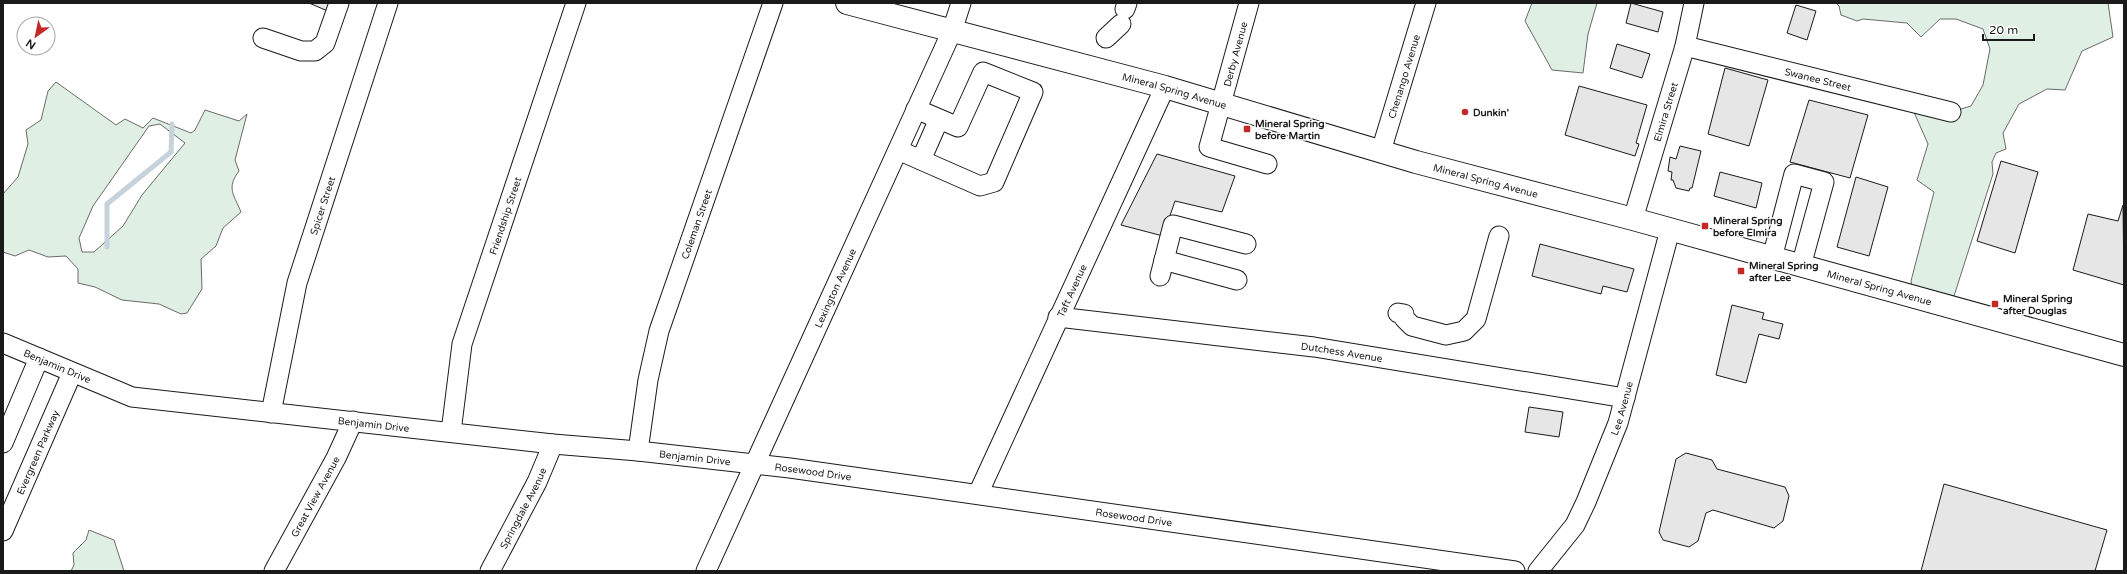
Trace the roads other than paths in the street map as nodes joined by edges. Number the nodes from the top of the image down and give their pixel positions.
1 (339, 3) edge
2 (388, 3) edge
3 (576, 3) edge
4 (773, 3) edge
5 (848, 3) edge
6 (961, 3) edge
7 (1248, 3) edge
8 (1426, 3) edge
9 (1694, 3) edge
10 (1125, 12) edge
11 (952, 31) junction
12 (263, 38) dead end
13 (1106, 38) dead end
14 (1685, 46) junction
15 (1165, 87) junction
16 (1222, 105) junction
17 (916, 109) junction
18 (1951, 112) dead end
19 (939, 119) junction
20 (898, 150) junction
21 (1381, 151) junction
22 (921, 160) junction
23 (1267, 164) dead end
24 (1633, 219) junction
25 (1670, 230) junction
26 (1500, 236) dead end
27 (1246, 244) dead end
28 (1772, 258) junction
29 (1801, 266) junction
30 (1236, 280) dead end
31 (1398, 313) dead end
32 (1058, 316) junction
33 (3, 343) edge
34 (2124, 355) edge
35 (39, 358) junction
36 (72, 373) junction
37 (1625, 398) junction
38 (271, 413) junction
39 (353, 421) junction
40 (451, 432) junction
41 (3, 443) edge
42 (553, 444) junction
43 (638, 451) junction
44 (754, 464) junction
45 (978, 494) junction
46 (3, 531) edge
47 (274, 571) edge
48 (490, 571) edge
49 (706, 571) edge
50 (1515, 571) edge
51 (1538, 571) edge

1 - 12 street
2 - 38 street, Spicer Street
3 - 40 street, Friendship Street
4 - 43 street, Coleman Street
5 - 11 main road, Mineral Spring Avenue
6 - 11 street, Lexington Avenue
7 - 16 street, Derby Avenue
8 - 21 street, Chenango Avenue
9 - 14 street, Elmira Street
10 - 13 street
11 - 15 main road, Mineral Spring Avenue
11 - 17 street, Lexington Avenue
14 - 18 street, Swanee Street
14 - 24 street, Elmira Street
15 - 16 main road, Mineral Spring Avenue
15 - 32 street, Taft Avenue
16 - 21 main road, Mineral Spring Avenue
16 - 23 street, Derby Avenue
17 - 19 street
17 - 20 street, Lexington Avenue
19 - 22 street
19 - 22 street
20 - 22 street
20 - 44 street, Lexington Avenue
21 - 24 main road, Mineral Spring Avenue
24 - 25 main road, Mineral Spring Avenue
25 - 28 main road, Mineral Spring Avenue
25 - 37 street, Lee Avenue
26 - 31 street
27 - 30 street
28 - 29 main road, Mineral Spring Avenue
28 - 29 street
29 - 34 main road, Mineral Spring Avenue
32 - 37 street, Dutchess Avenue
32 - 45 street, Taft Avenue
33 - 35 street, Benjamin Drive
35 - 36 street, Benjamin Drive
35 - 41 street
36 - 38 street, Benjamin Drive
36 - 46 street, Evergreen Parkway
37 - 51 street, Lee Avenue
38 - 39 street, Benjamin Drive
39 - 40 street, Benjamin Drive
39 - 47 street, Great View Avenue
40 - 42 street, Benjamin Drive
42 - 43 street, Benjamin Drive
42 - 48 street, Springdale Avenue
43 - 44 street, Benjamin Drive
44 - 45 street, Rosewood Drive
44 - 49 street, Lexington Avenue
45 - 50 street, Rosewood Drive

